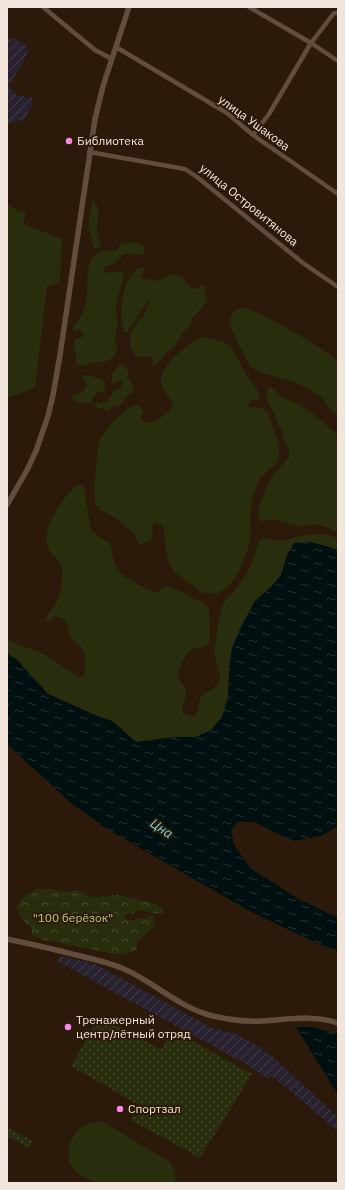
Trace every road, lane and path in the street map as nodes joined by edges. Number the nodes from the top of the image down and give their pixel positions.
1 (43, 7) edge
2 (129, 7) edge
3 (249, 7) edge
4 (338, 13) edge
5 (311, 43) junction
6 (116, 47) junction
7 (112, 59) junction
8 (338, 61) edge
9 (253, 135) junction
10 (89, 152) junction
11 (338, 194) edge
12 (338, 288) edge
13 (7, 505) edge
14 (7, 939) edge
15 (338, 1023) edge

1 - 7 street
2 - 6 street
3 - 5 street
4 - 5 street
5 - 8 street
5 - 9 street
6 - 7 street
6 - 9 street, улица Ушакова
7 - 10 street
9 - 11 street, улица Ушакова
10 - 12 street, улица Островитянова
10 - 13 street
14 - 15 street

